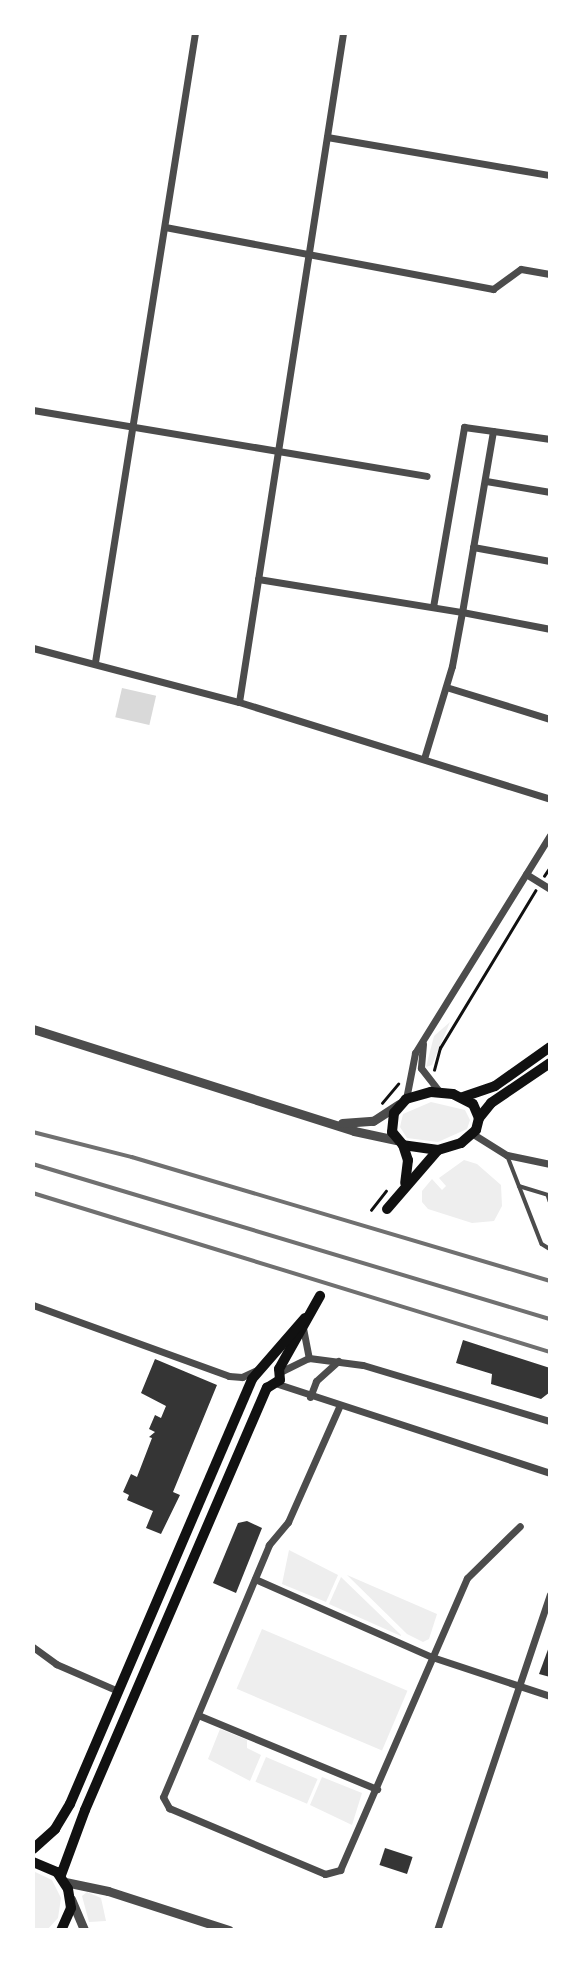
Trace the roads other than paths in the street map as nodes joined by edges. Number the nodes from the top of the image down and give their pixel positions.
1 (195, 33) edge
2 (343, 33) edge
3 (327, 137) junction
4 (550, 175) edge
5 (165, 227) junction
6 (311, 255) junction
7 (550, 274) edge
8 (33, 410) edge
9 (135, 428) junction
10 (493, 431) junction
11 (550, 439) edge
12 (278, 450) junction
13 (427, 475) dead end
14 (485, 481) junction
15 (550, 492) edge
16 (473, 547) junction
17 (550, 561) edge
18 (258, 579) junction
19 (433, 607) junction
20 (461, 612) junction
21 (550, 629) edge
22 (33, 648) edge
23 (95, 662) junction
24 (446, 687) junction
25 (239, 702) junction
26 (550, 719) edge
27 (424, 759) junction
28 (550, 799) edge
29 (550, 835) edge
30 (526, 874) junction
31 (550, 890) edge
32 (33, 1029) edge
33 (424, 1041) junction
34 (550, 1046) edge
35 (550, 1063) edge
36 (440, 1091) junction
37 (463, 1097) junction
38 (404, 1101) junction
39 (479, 1118) junction
40 (337, 1123) junction
41 (473, 1134) junction
42 (400, 1143) junction
43 (438, 1150) junction
44 (507, 1155) junction
45 (550, 1164) edge
46 (404, 1186) junction
47 (519, 1186) junction
48 (550, 1201) edge
49 (387, 1209) dead end
50 (550, 1249) edge
51 (320, 1296) dead end
52 (33, 1306) edge
53 (305, 1318) junction
54 (309, 1358) junction
55 (338, 1361) junction
56 (259, 1369) junction
57 (276, 1378) junction
58 (310, 1397) junction
59 (339, 1407) junction
60 (550, 1421) edge
61 (550, 1473) edge
62 (520, 1526) dead end
63 (255, 1578) junction
64 (550, 1594) edge
65 (35, 1650) edge
66 (432, 1657) junction
67 (519, 1687) junction
68 (118, 1691) junction
69 (550, 1696) edge
70 (198, 1715) junction
71 (377, 1789) junction
72 (33, 1849) edge
73 (33, 1862) edge
74 (63, 1879) junction
75 (71, 1899) junction
76 (61, 1930) edge
77 (84, 1930) edge
78 (229, 1930) edge
79 (437, 1930) edge

1 - 5 street
2 - 3 street
3 - 4 street
3 - 6 street
5 - 6 street
5 - 9 street
6 - 7 street
6 - 12 street
8 - 9 street
9 - 12 street
9 - 23 street
10 - 11 street
10 - 14 street
10 - 19 street
12 - 13 street
12 - 18 street
14 - 15 street
14 - 16 street
16 - 17 street
16 - 20 street
18 - 19 street
18 - 25 street
19 - 20 street
20 - 21 street
20 - 24 street
22 - 23 street
23 - 25 street
24 - 26 street
24 - 27 street
25 - 27 street
27 - 28 street
29 - 30 street
30 - 31 street
30 - 33 street
32 - 40 street
33 - 36 street
33 - 38 street
34 - 37 main road
35 - 39 main road
36 - 37 main road
36 - 38 main road
37 - 39 main road
38 - 40 street
38 - 42 main road
39 - 41 main road
40 - 42 street
41 - 43 main road
41 - 44 street
42 - 43 main road
42 - 46 main road
43 - 46 main road
44 - 45 street
44 - 47 lane
46 - 49 main road
47 - 48 lane
47 - 50 lane
51 - 53 main road
52 - 56 street
53 - 54 street
53 - 56 main road
53 - 57 main road
54 - 55 street
54 - 57 street
55 - 58 street
55 - 60 street
56 - 57 main road
56 - 57 main road
56 - 68 main road
57 - 58 street
57 - 74 main road
58 - 59 street
59 - 61 street
59 - 63 street
62 - 66 street
63 - 66 street
63 - 70 street
64 - 67 street
65 - 68 street
66 - 67 street
66 - 71 street
67 - 69 street
67 - 79 street
68 - 72 main road
70 - 71 street
70 - 71 street
73 - 74 main road
74 - 75 main road
74 - 78 street
75 - 76 main road
75 - 77 street

